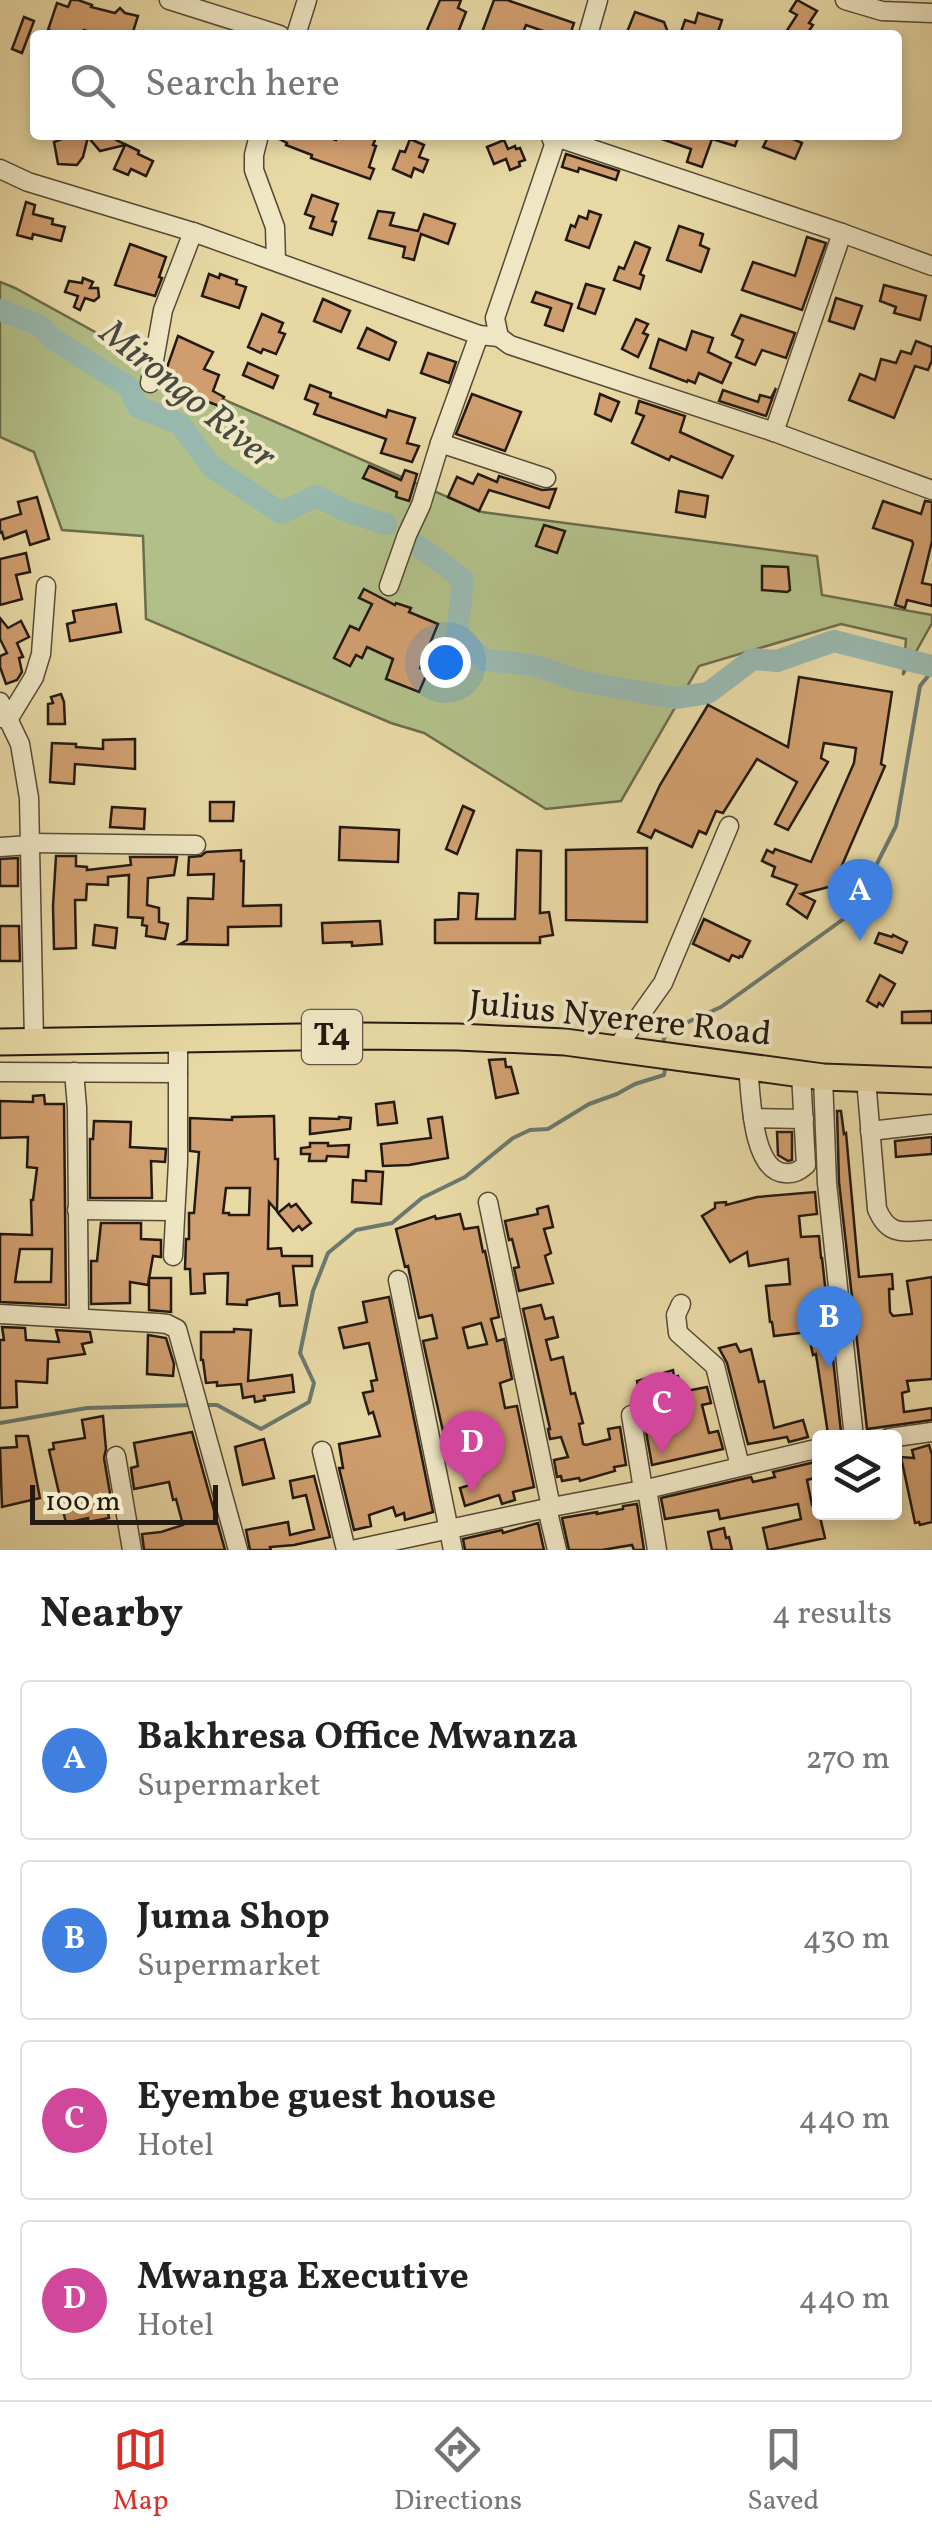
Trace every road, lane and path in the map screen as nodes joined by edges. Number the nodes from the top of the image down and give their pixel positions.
1 (168, 0) edge
2 (308, 0) edge
3 (598, 0) edge
4 (845, 0) edge
5 (932, 13) edge
6 (264, 30) edge
7 (298, 30) edge
8 (589, 30) edge
9 (258, 140) edge
10 (552, 140) edge
11 (568, 140) edge
12 (0, 169) edge
13 (193, 232) junction
14 (842, 234) junction
15 (276, 261) junction
16 (932, 266) edge
17 (479, 334) junction
18 (499, 337) junction
19 (150, 384) dead end
20 (774, 432) junction
21 (440, 443) junction
22 (546, 478) dead end
23 (932, 490) edge
24 (46, 586) dead end
25 (390, 586) dead end
26 (3, 713) edge
27 (729, 826) dead end
28 (30, 844) junction
29 (196, 846) dead end
30 (0, 848) edge
31 (178, 1040) junction
32 (34, 1041) junction
33 (0, 1042) edge
34 (616, 1049) junction
35 (748, 1067) junction
36 (0, 1072) edge
37 (74, 1072) junction
38 (178, 1073) junction
39 (812, 1075) junction
40 (866, 1080) junction
41 (932, 1081) edge
42 (753, 1118) junction
43 (804, 1118) junction
44 (932, 1124) edge
45 (870, 1132) junction
46 (488, 1202) dead end
47 (78, 1210) junction
48 (174, 1210) junction
49 (932, 1230) edge
50 (173, 1256) dead end
51 (398, 1280) dead end
52 (681, 1304) dead end
53 (0, 1314) edge
54 (80, 1317) junction
55 (631, 1415) dead end
56 (853, 1430) edge
57 (932, 1432) edge
58 (902, 1436) edge
59 (812, 1450) edge
60 (322, 1451) dead end
61 (116, 1456) dead end
62 (740, 1466) junction
63 (645, 1489) junction
64 (549, 1507) junction
65 (448, 1529) junction
66 (132, 1550) edge
67 (238, 1550) edge
68 (348, 1550) edge
69 (453, 1550) edge
70 (557, 1550) edge
71 (657, 1550) edge

1 - 6 street
2 - 7 street
3 - 8 street
4 - 5 street
9 - 15 street
10 - 18 street
11 - 14 street
12 - 13 street
13 - 15 street
13 - 19 street
14 - 16 street
14 - 20 street
15 - 17 street
17 - 18 street
17 - 21 street
18 - 20 street
20 - 23 street
21 - 22 street
21 - 25 street
24 - 26 street
26 - 28 street
27 - 34 street
28 - 29 street
28 - 30 street
28 - 32 street
31 - 32 highway, Julius Nyerere Road / T4
31 - 34 highway, Julius Nyerere Road / T4
31 - 38 street
32 - 33 highway, Julius Nyerere Road / T4
34 - 35 highway, Julius Nyerere Road / T4
35 - 39 highway, Julius Nyerere Road / T4
35 - 42 street
36 - 37 street
37 - 38 street
37 - 47 street
38 - 48 street
39 - 40 highway, Julius Nyerere Road / T4
39 - 43 street
39 - 56 street
40 - 41 highway, Julius Nyerere Road / T4
40 - 45 street
42 - 43 street
42 - 43 street
44 - 45 street
45 - 49 street
46 - 64 street
47 - 48 street
47 - 54 street
48 - 50 street
51 - 65 street
52 - 62 street
53 - 54 street
54 - 67 street
55 - 63 street
57 - 58 street
59 - 62 street
60 - 68 street
61 - 66 street
62 - 63 street
63 - 64 street
63 - 71 street
64 - 65 street
64 - 70 street
65 - 68 street
65 - 69 street

